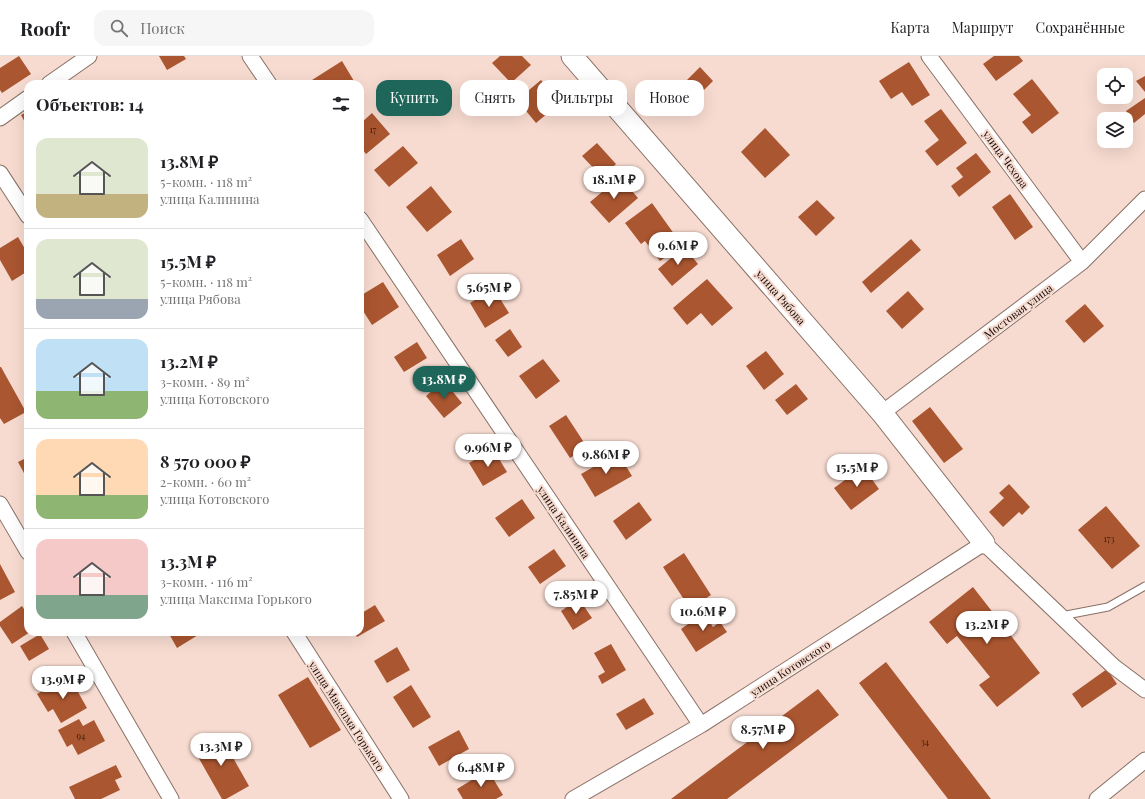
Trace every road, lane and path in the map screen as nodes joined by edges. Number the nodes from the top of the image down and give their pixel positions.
1 (88, 56) edge
2 (250, 56) edge
3 (572, 56) edge
4 (929, 56) edge
5 (54, 80) edge
6 (266, 80) edge
7 (24, 101) edge
8 (0, 118) edge
9 (0, 172) edge
10 (1145, 199) edge
11 (24, 210) edge
12 (364, 225) edge
13 (1082, 262) junction
14 (882, 413) junction
15 (0, 504) edge
16 (984, 543) junction
17 (24, 545) edge
18 (1145, 586) edge
19 (1061, 616) junction
20 (76, 636) edge
21 (297, 636) edge
22 (1145, 690) edge
23 (701, 725) junction
24 (1145, 760) edge
25 (171, 799) edge
26 (400, 799) edge
27 (573, 799) edge
28 (1097, 799) edge

1 - 5 street
2 - 6 street
3 - 14 street, улица Рябова
4 - 13 street, улица Чехова
7 - 8 street
9 - 11 street
10 - 13 street, Мостовая улица
12 - 23 street, улица Калинина
13 - 14 street, Мостовая улица
14 - 16 street, улица Рябова
15 - 17 street
16 - 19 street
16 - 23 street, улица Котовского
18 - 19 lane
19 - 22 street
20 - 25 street
21 - 26 street, улица Максима Горького
23 - 27 street, улица Котовского
24 - 28 street

